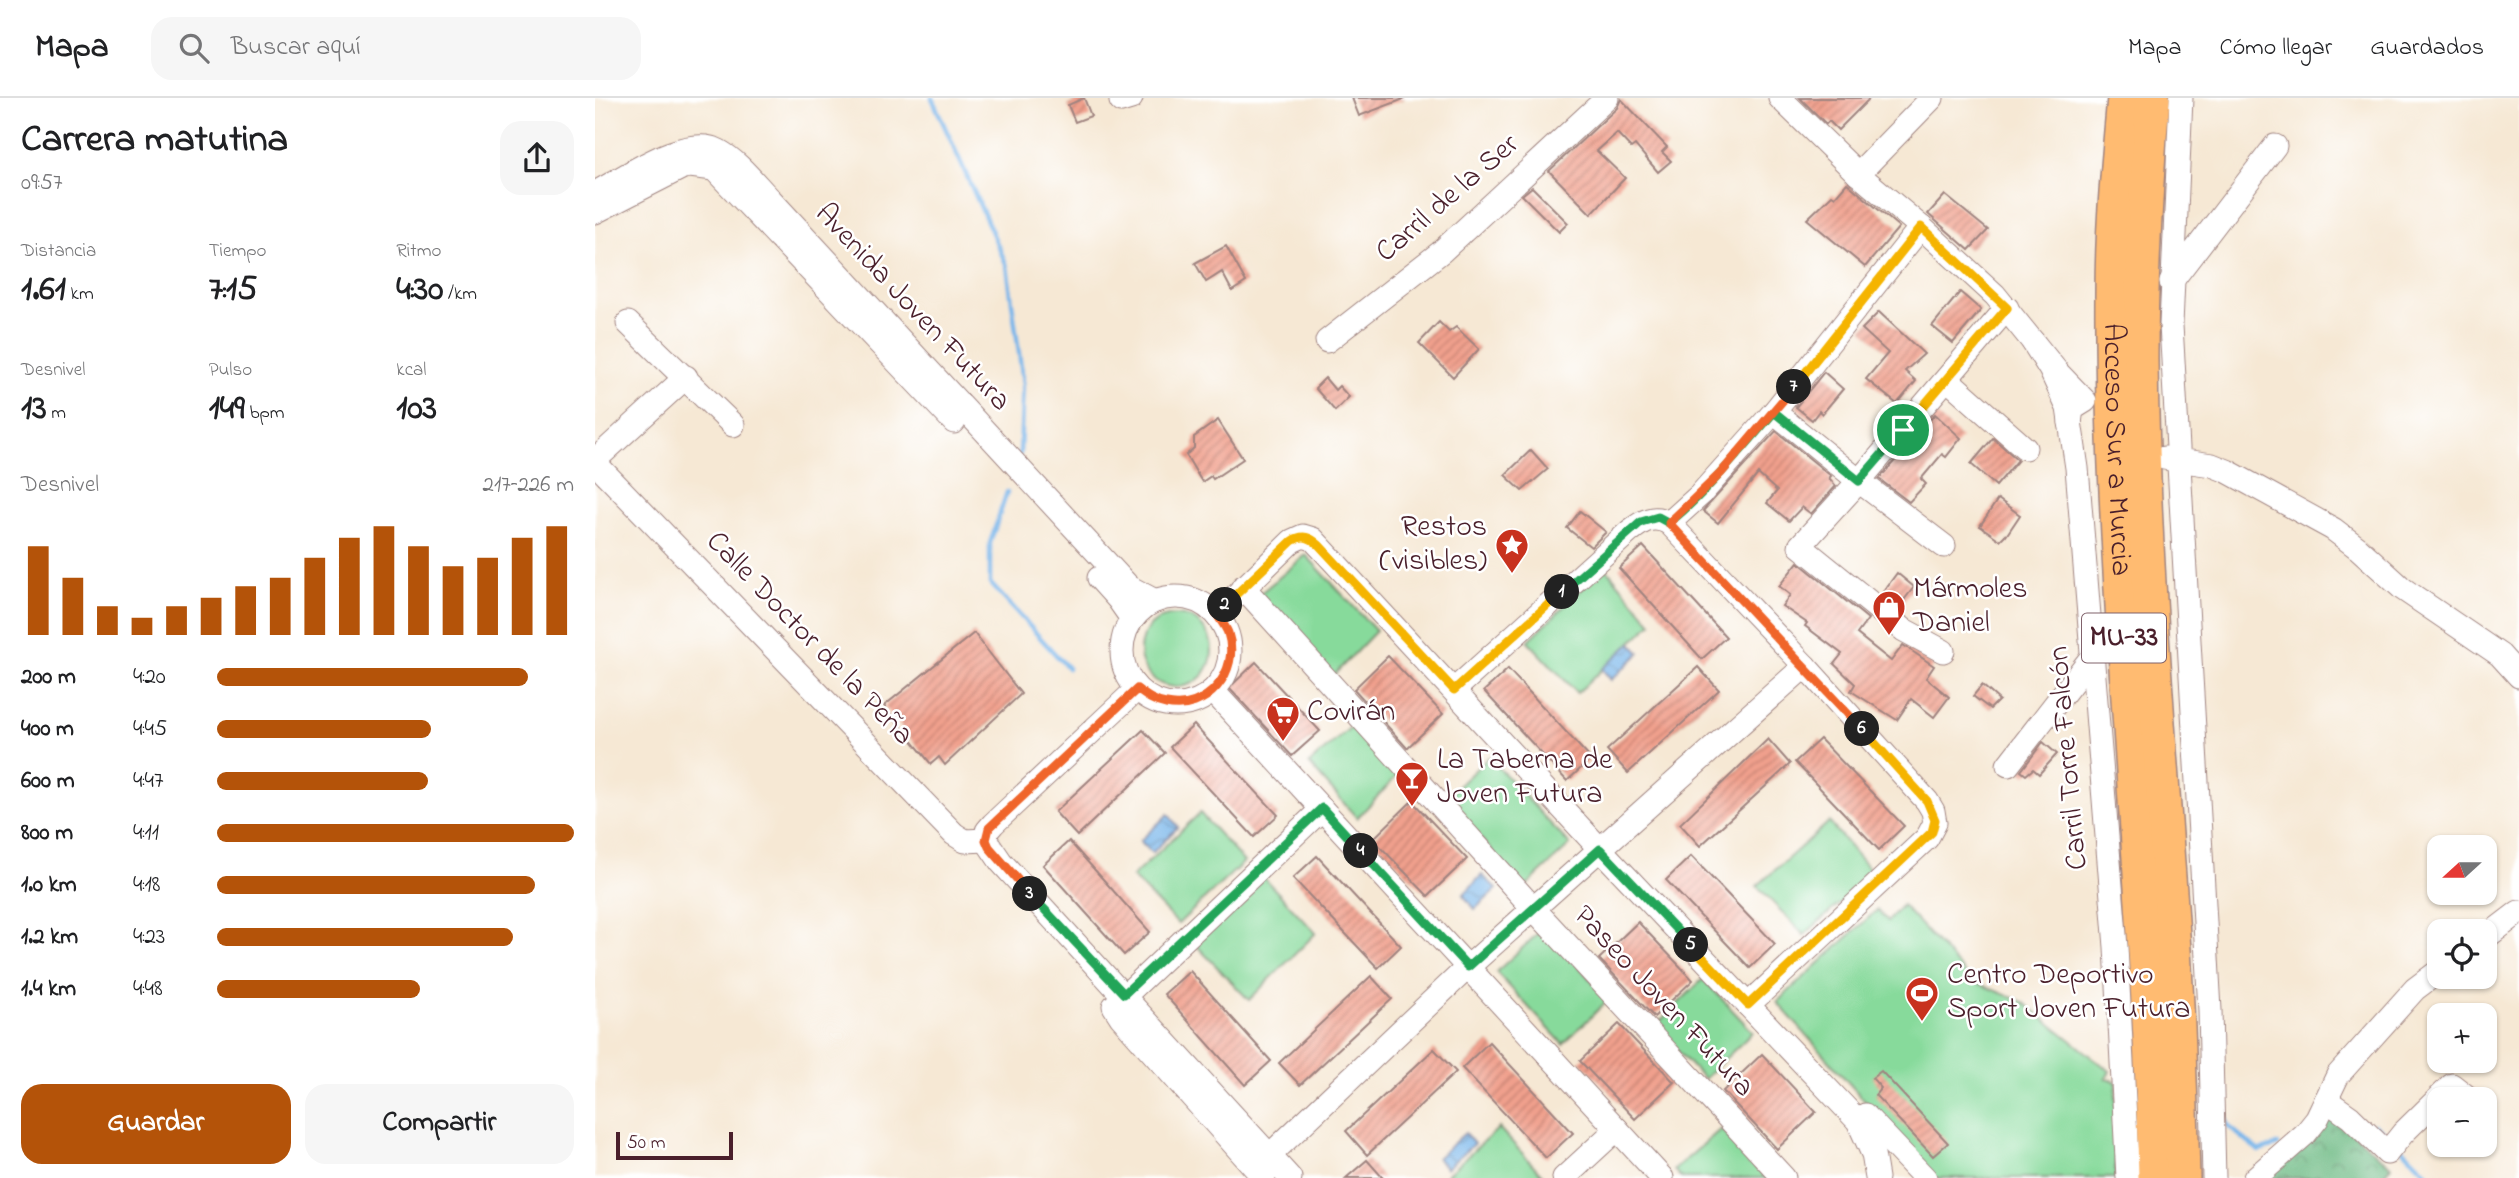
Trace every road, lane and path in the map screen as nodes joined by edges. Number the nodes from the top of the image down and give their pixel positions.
1 (1608, 98) edge
2 (1780, 98) edge
3 (1932, 98) edge
4 (2108, 98) edge
5 (2124, 98) edge
6 (2153, 98) edge
7 (2181, 98) edge
8 (2275, 146) dead end
9 (1858, 174) junction
10 (595, 193) edge
11 (595, 212) edge
12 (1921, 227) junction
13 (2171, 282) junction
14 (2007, 308) junction
15 (628, 323) dead end
16 (1327, 341) dead end
17 (2033, 342) junction
18 (686, 377) junction
19 (1947, 379) junction
20 (1774, 412) junction
21 (2070, 423) junction
22 (733, 425) dead end
23 (2025, 448) dead end
24 (2171, 459) junction
25 (595, 462) edge
26 (2115, 475) junction
27 (1859, 481) junction
28 (1663, 520) junction
29 (1944, 546) dead end
30 (1243, 587) junction
31 (1155, 601) junction
32 (1217, 614) junction
33 (1132, 619) junction
34 (1943, 651) dead end
35 (2091, 658) junction
36 (1805, 666) junction
37 (2519, 676) edge
38 (1137, 689) junction
39 (1454, 690) junction
40 (1213, 691) junction
41 (2008, 765) dead end
42 (1322, 808) junction
43 (986, 840) junction
44 (1600, 849) junction
45 (1534, 908) junction
46 (2519, 912) edge
47 (2497, 928) edge
48 (1468, 967) junction
49 (2427, 980) edge
50 (1124, 994) junction
51 (1748, 1005) junction
52 (2326, 1100) junction
53 (2427, 1109) edge
54 (1858, 1121) junction
55 (1617, 1129) junction
56 (1270, 1155) junction
57 (1264, 1178) edge
58 (1290, 1178) edge
59 (1564, 1178) edge
60 (1662, 1178) edge
61 (1784, 1178) edge
62 (1877, 1178) edge
63 (1925, 1178) edge
64 (2128, 1178) edge
65 (2155, 1178) edge
66 (2183, 1178) edge
67 (2214, 1178) edge
68 (2255, 1178) edge

1 - 16 street, Carril de la Ser
2 - 9 street
3 - 9 street
4 - 26 highway
5 - 26 highway, Acceso Sur a Murcia / MU-33
6 - 66 highway, Acceso Sur a Murcia / MU-33
7 - 13 street
8 - 13 street
9 - 12 street
10 - 31 street, Avenida Joven Futura
11 - 33 street, Avenida Joven Futura
12 - 14 street
12 - 20 street
13 - 24 street
14 - 17 street
14 - 19 street
15 - 18 street
17 - 21 street, Carril Torre Falcón
17 - 21 street
18 - 22 street
18 - 25 street
19 - 23 street
19 - 27 street
20 - 27 street
20 - 28 street
21 - 35 street, Carril Torre Falcón
24 - 37 street
24 - 67 street
25 - 43 street, Calle Doctor de la Peña
26 - 65 highway, Acceso Sur a Murcia / MU-33
27 - 29 street
27 - 34 street
28 - 36 street
28 - 39 street
30 - 32 street
30 - 39 street
30 - 45 street, Paseo Joven Futura
31 - 32 street
31 - 33 street
32 - 40 street
33 - 38 street
35 - 41 street
35 - 64 street, Carril Torre Falcón
36 - 44 street
36 - 51 street
38 - 40 street
38 - 43 street
39 - 44 street
40 - 42 street
42 - 48 street
42 - 50 street
43 - 50 street
44 - 45 street
44 - 51 street
45 - 48 street
45 - 61 street, Paseo Joven Futura
46 - 47 street
48 - 55 street
48 - 56 street
49 - 52 street
50 - 56 street
50 - 57 street
51 - 54 street
52 - 53 street
52 - 68 street
54 - 62 street
54 - 63 street
55 - 59 street
55 - 60 street
56 - 58 street

